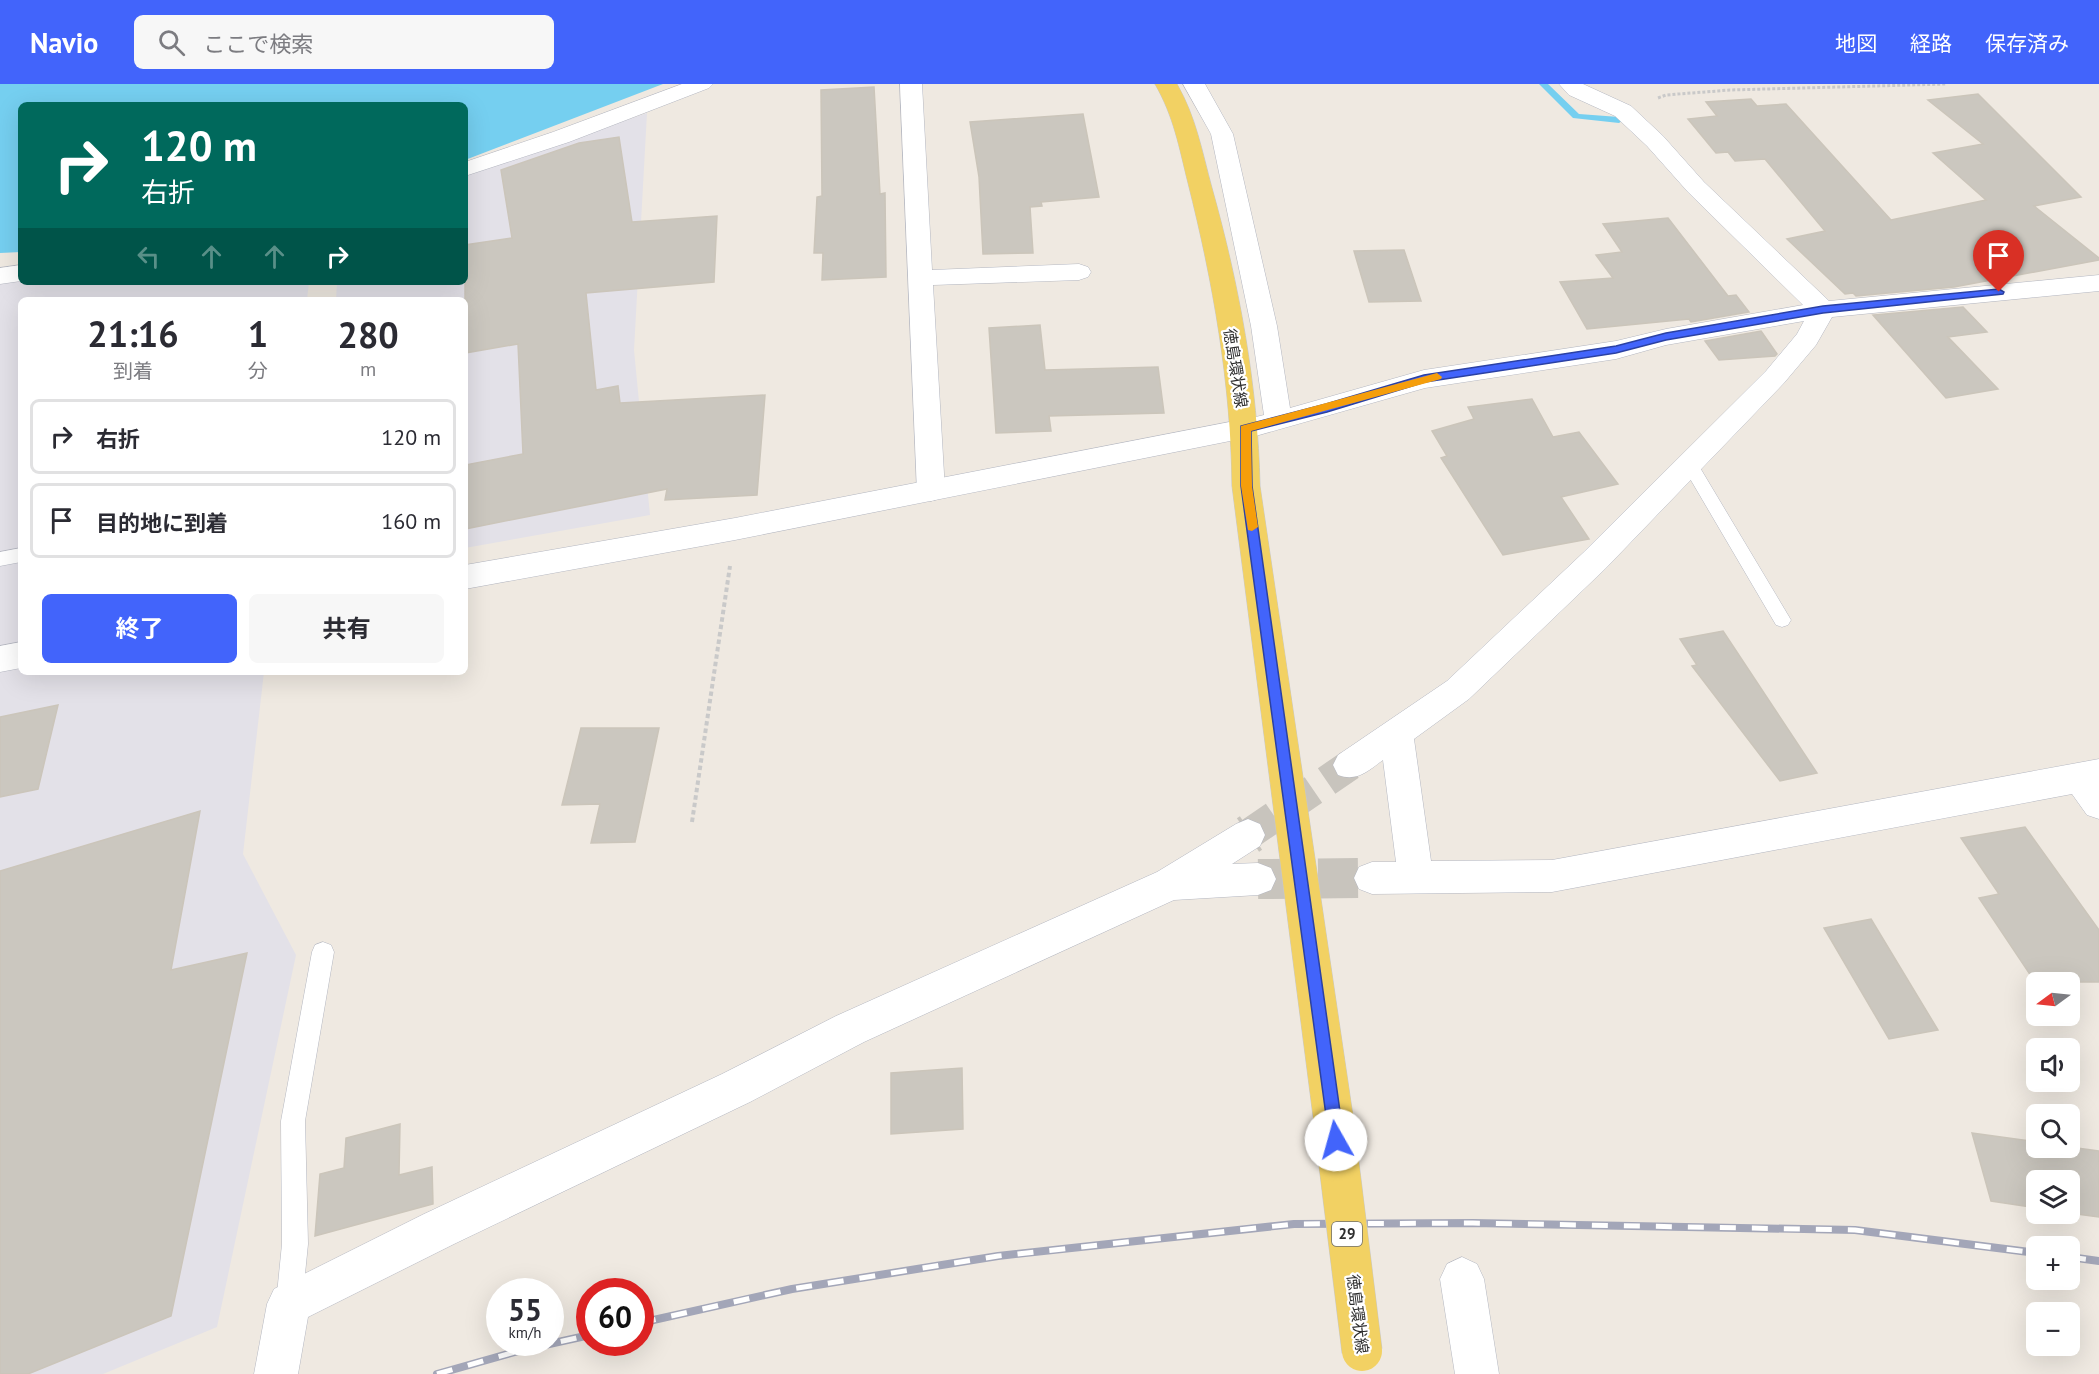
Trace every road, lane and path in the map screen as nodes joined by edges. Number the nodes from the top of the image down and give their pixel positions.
1 (702, 84) edge
2 (911, 84) edge
3 (1166, 84) edge
4 (1194, 84) edge
5 (1570, 84) edge
6 (1946, 84) edge
7 (1623, 111) junction
8 (468, 168) edge
9 (1079, 272) dead end
10 (18, 273) edge
11 (0, 276) edge
12 (920, 278) junction
13 (2099, 283) edge
14 (1823, 310) junction
15 (1278, 420) junction
16 (1245, 429) junction
17 (1690, 465) junction
18 (931, 491) junction
19 (735, 529) junction
20 (18, 556) edge
21 (0, 559) edge
22 (468, 576) edge
23 (1782, 620) dead end
24 (18, 656) edge
25 (0, 659) edge
26 (1396, 732) junction
27 (1350, 765) tunnel mouth
28 (2093, 786) edge
29 (692, 822) dead end
30 (1248, 835) tunnel mouth
31 (1372, 878) tunnel mouth
32 (1416, 878) junction
33 (1258, 879) tunnel mouth
34 (1170, 884) junction
35 (323, 952) dead end
36 (1462, 1279) dead end
37 (289, 1304) junction
38 (1364, 1363) edge
39 (276, 1374) edge
40 (1477, 1374) edge

1 - 8 street
2 - 12 street
3 - 16 main road, 徳島環状線 / 29
4 - 15 street
5 - 7 street
6 - 7 path
7 - 14 street
9 - 12 street
10 - 11 street
12 - 18 street
13 - 14 street
14 - 15 street
14 - 17 street
15 - 16 street
16 - 18 street
16 - 38 main road, 徳島環状線 / 29, bridge
17 - 23 lane
17 - 26 street
18 - 19 street
19 - 22 street
19 - 29 path
20 - 21 lane
24 - 25 street
26 - 27 street
26 - 32 street
28 - 32 street
30 - 34 street
31 - 32 street
33 - 34 street
34 - 37 street
35 - 37 lane
36 - 40 street
37 - 39 street

